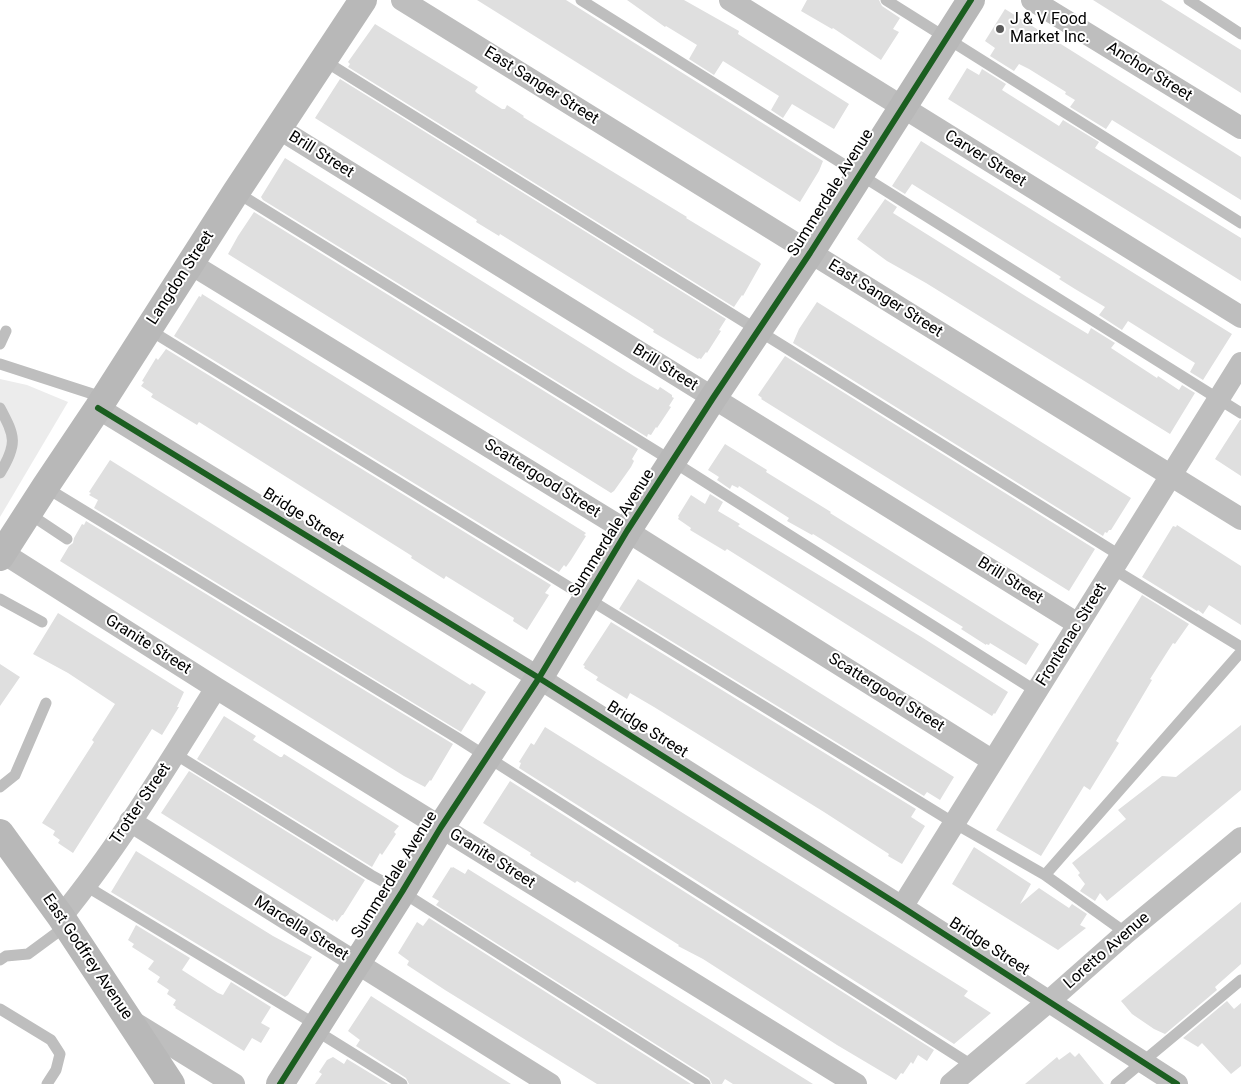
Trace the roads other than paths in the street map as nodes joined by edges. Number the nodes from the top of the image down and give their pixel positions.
1 (363, 0) edge
2 (402, 0) edge
3 (581, 0) edge
4 (730, 0) edge
5 (886, 0) edge
6 (971, 0) edge
7 (1032, 0) edge
8 (1189, 0) edge
9 (1241, 34) edge
10 (947, 38) junction
11 (323, 60) junction
12 (901, 107) junction
13 (278, 128) junction
14 (1241, 128) edge
15 (859, 174) junction
16 (236, 192) junction
17 (1241, 223) edge
18 (810, 252) junction
19 (191, 264) junction
20 (1241, 317) edge
21 (148, 329) junction
22 (6, 330) dead end
23 (759, 330) junction
24 (0, 344) edge
25 (1241, 363) edge
26 (0, 364) edge
27 (713, 398) junction
28 (1219, 399) junction
29 (101, 403) junction
30 (0, 408) edge
31 (1241, 414) edge
32 (672, 462) junction
33 (0, 472) edge
34 (1171, 476) junction
35 (45, 486) junction
36 (28, 513) junction
37 (1241, 519) edge
38 (627, 531) junction
39 (67, 540) dead end
40 (1, 555) edge
41 (1117, 562) junction
42 (0, 598) edge
43 (588, 598) junction
44 (42, 622) dead end
45 (1078, 624) junction
46 (1241, 647) edge
47 (1241, 652) edge
48 (539, 678) junction
49 (216, 688) junction
50 (1036, 691) junction
51 (46, 703) dead end
52 (175, 754) junction
53 (487, 756) junction
54 (993, 761) junction
55 (0, 787) edge
56 (130, 821) junction
57 (954, 823) junction
58 (441, 827) junction
59 (0, 833) edge
60 (1241, 838) edge
61 (1045, 875) junction
62 (86, 886) junction
63 (402, 892) junction
64 (902, 907) junction
65 (63, 921) junction
66 (1126, 934) junction
67 (0, 960) edge
68 (356, 963) junction
69 (1241, 980) edge
70 (1048, 1002) junction
71 (0, 1008) edge
72 (129, 1019) junction
73 (316, 1028) junction
74 (1142, 1063) junction
75 (973, 1066) junction
76 (47, 1084) edge
77 (171, 1084) edge
78 (234, 1084) edge
79 (280, 1084) edge
80 (402, 1084) edge
81 (550, 1084) edge
82 (705, 1084) edge
83 (856, 1084) edge
84 (950, 1084) edge
85 (1116, 1084) edge
86 (1177, 1084) edge

1 - 11 main road, Langdon Street
2 - 18 street, East Sanger Street
3 - 15 lane
4 - 12 street, Carver Street
5 - 10 lane
6 - 10 main road, Summerdale Avenue
7 - 14 street, Anchor Street
8 - 9 lane
10 - 12 main road, Summerdale Avenue
10 - 17 lane
11 - 13 main road, Langdon Street
11 - 23 lane
12 - 15 main road, Summerdale Avenue
12 - 20 street, Carver Street
13 - 16 main road, Langdon Street
13 - 27 street, Brill Street
15 - 18 main road, Summerdale Avenue
15 - 28 lane
16 - 19 main road, Langdon Street
16 - 32 lane
18 - 23 main road, Summerdale Avenue
18 - 34 street, East Sanger Street
19 - 21 main road, Langdon Street
19 - 38 street, Scattergood Street
21 - 29 main road, Langdon Street
21 - 43 lane
22 - 24 lane
23 - 27 main road, Summerdale Avenue
23 - 41 lane
25 - 28 street, Frontenac Street
26 - 29 lane
27 - 32 main road, Summerdale Avenue
27 - 45 street, Brill Street
28 - 31 lane
28 - 34 street, Frontenac Street
29 - 35 main road, Langdon Street
29 - 48 street, Bridge Street
30 - 33 lane
32 - 38 main road, Summerdale Avenue
32 - 50 lane
34 - 37 street, East Sanger Street
34 - 41 street, Frontenac Street
35 - 36 main road, Langdon Street
35 - 53 lane
36 - 39 lane
36 - 40 main road, Langdon Street
38 - 43 main road, Summerdale Avenue
38 - 54 street, Scattergood Street
40 - 49 street, Granite Street
41 - 45 street, Frontenac Street
41 - 46 lane
42 - 44 lane
43 - 48 main road, Summerdale Avenue
43 - 57 lane
45 - 50 street, Frontenac Street
47 - 61 lane
48 - 53 main road, Summerdale Avenue
48 - 64 street, Bridge Street
49 - 52 street, Trotter Street
49 - 58 street, Granite Street
50 - 54 street, Frontenac Street
51 - 55 lane
52 - 56 street, Trotter Street
52 - 63 lane
53 - 58 main road, Summerdale Avenue
53 - 75 lane
54 - 57 street, Frontenac Street
56 - 62 street, Trotter Street
56 - 68 street, Marcella Street
57 - 61 lane
57 - 64 street, Frontenac Street
58 - 63 main road, Summerdale Avenue
58 - 83 street, Granite Street
59 - 65 main road, East Godfrey Avenue
60 - 66 street, Loretto Avenue
61 - 66 lane
62 - 65 street, Trotter Street
62 - 73 lane
63 - 68 main road, Summerdale Avenue
63 - 82 lane
64 - 70 street, Bridge Street
65 - 67 lane
65 - 72 main road, East Godfrey Avenue
66 - 70 street, Loretto Avenue
68 - 73 main road, Summerdale Avenue
68 - 81 street, Marcella Street
69 - 74 lane
70 - 74 street, Bridge Street
70 - 75 street, Loretto Avenue
71 - 76 lane
72 - 77 main road, East Godfrey Avenue
72 - 78 street
73 - 79 main road, Summerdale Avenue
73 - 80 lane
74 - 85 lane
74 - 86 street, Bridge Street
75 - 84 street, Loretto Avenue

